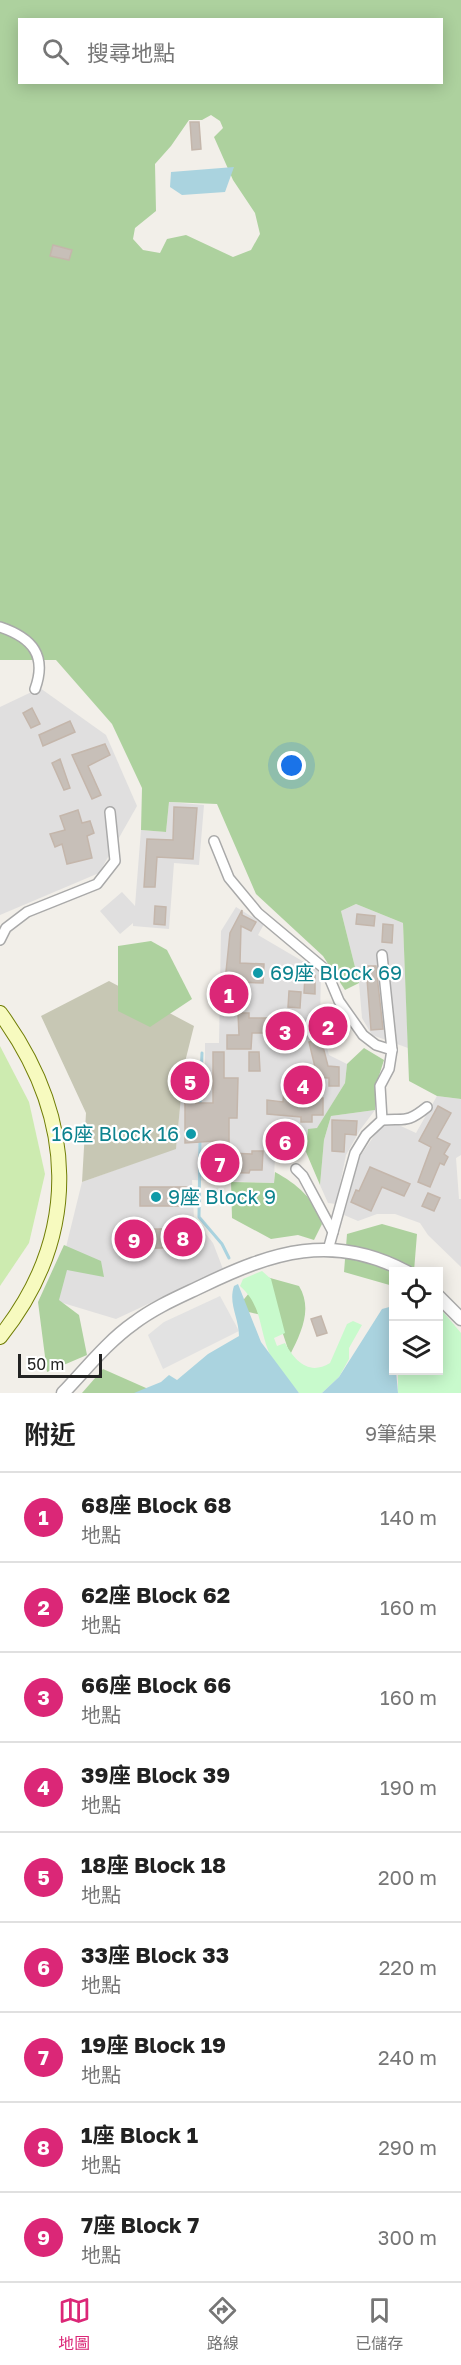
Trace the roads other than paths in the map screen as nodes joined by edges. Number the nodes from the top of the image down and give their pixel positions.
1 (0, 627) edge
2 (35, 689) dead end
3 (110, 812) dead end
4 (214, 841) dead end
5 (0, 940) edge
6 (382, 956) dead end
7 (0, 1013) edge
8 (392, 1050) junction
9 (427, 1107) dead end
10 (382, 1120) junction
11 (296, 1169) dead end
12 (333, 1232) junction
13 (328, 1250) junction
14 (395, 1267) edge
15 (443, 1301) edge
16 (461, 1319) edge
17 (0, 1337) edge
18 (63, 1393) edge

1 - 2 street
3 - 5 street
4 - 8 street
6 - 8 street
7 - 17 main road
8 - 10 street
9 - 10 street
10 - 12 street
11 - 12 street
12 - 13 street
13 - 14 street
13 - 18 street
15 - 16 street

